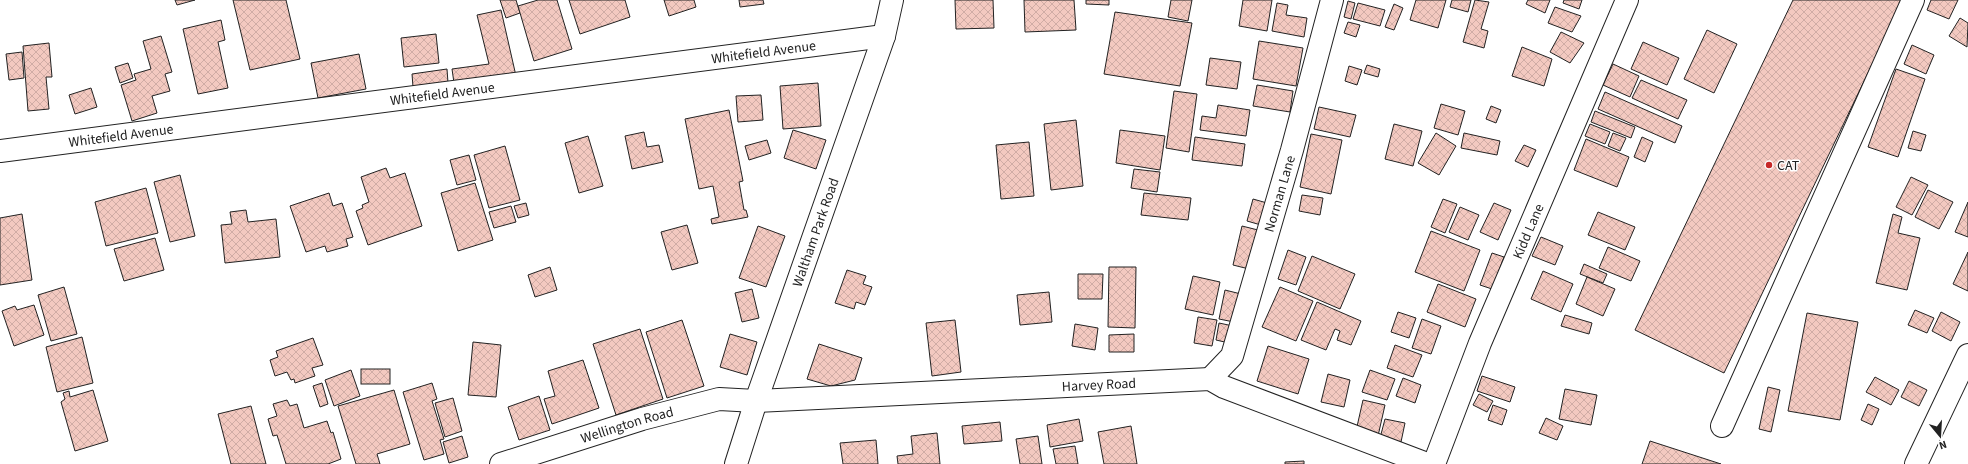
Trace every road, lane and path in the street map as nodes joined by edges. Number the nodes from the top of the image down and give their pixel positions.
1 (892, 0) edge
2 (1332, 0) edge
3 (1627, 0) edge
4 (1913, 0) edge
5 (884, 36) junction
6 (0, 151) edge
7 (1968, 355) edge
8 (1210, 379) junction
9 (756, 401) junction
10 (1722, 426) dead end
11 (501, 464) edge
12 (736, 464) edge
13 (1427, 464) edge
14 (1434, 464) edge
15 (1916, 464) edge

1 - 5 street, Waltham Park Road
2 - 8 street, Norman Lane
3 - 14 street, Kidd Lane
4 - 10 street
5 - 6 street, Whitefield Avenue
5 - 9 street, Waltham Park Road
7 - 15 street
8 - 9 street, Harvey Road
8 - 13 street
9 - 11 street, Wellington Road
9 - 12 street, Waltham Park Road

